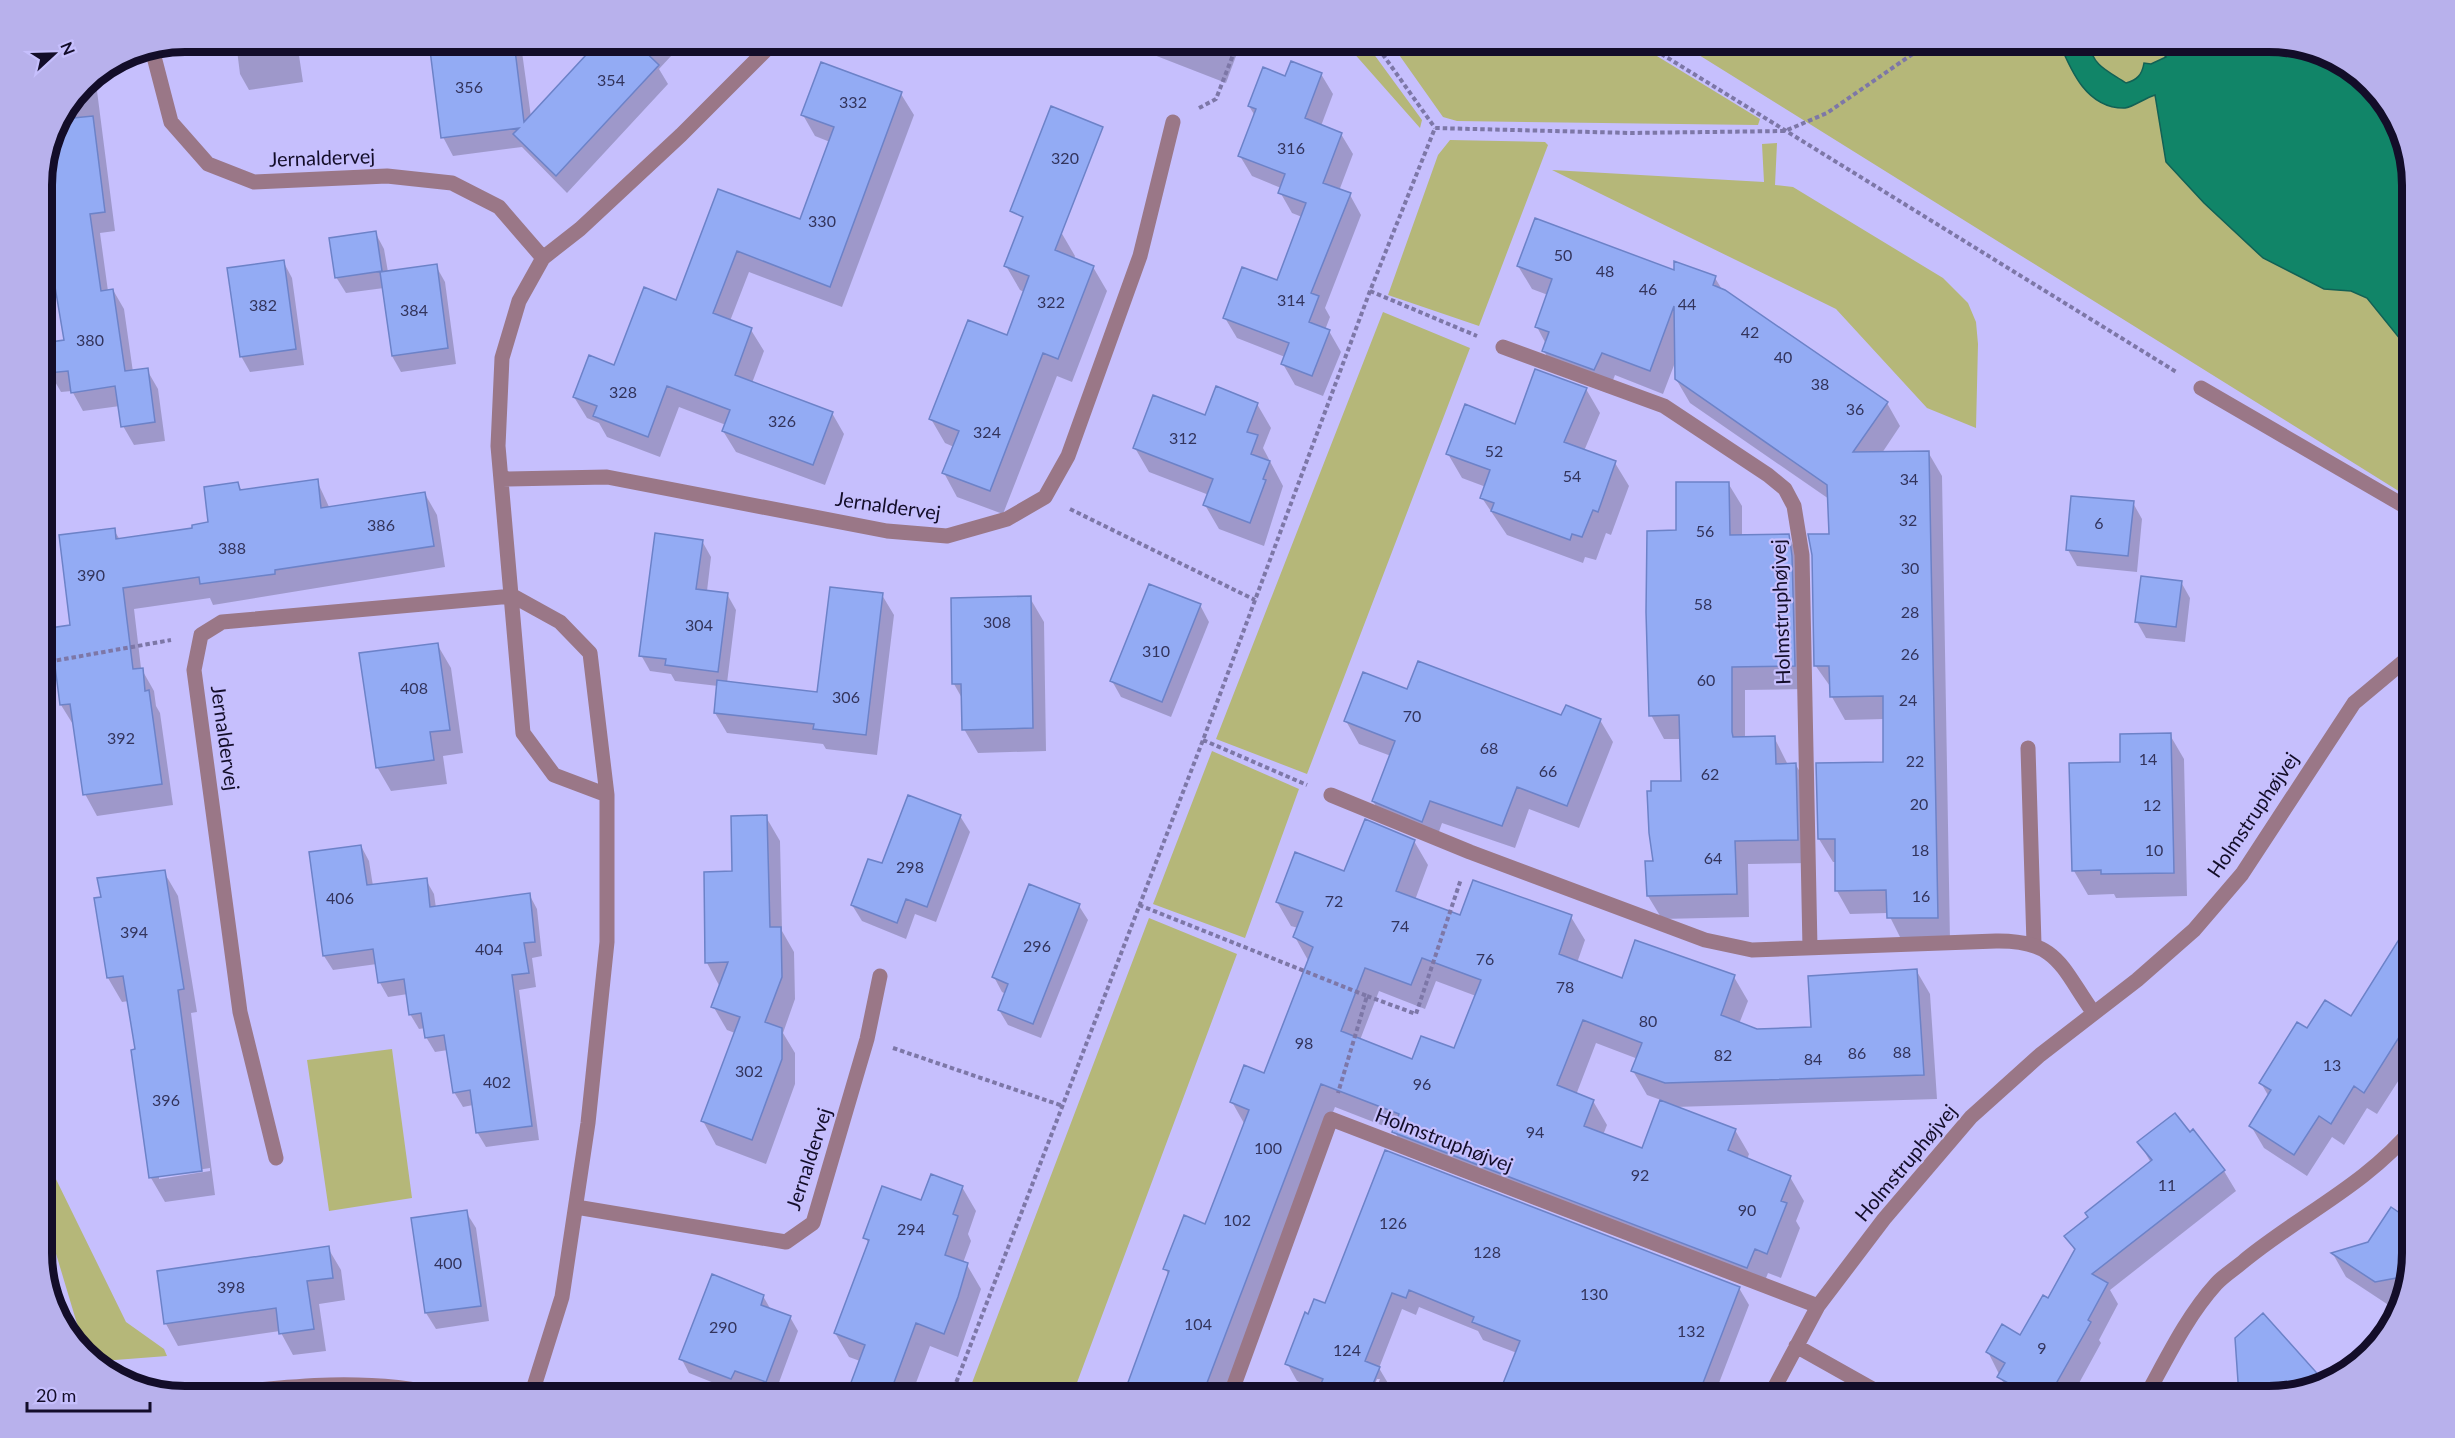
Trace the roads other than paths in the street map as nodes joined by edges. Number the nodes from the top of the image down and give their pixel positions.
1 (764, 52) edge
2 (154, 57) edge
3 (1173, 122) road end
4 (543, 258) junction
5 (1503, 347) road end
6 (2201, 388) road end
7 (503, 480) junction
8 (2402, 506) edge
9 (513, 596) junction
10 (2402, 662) edge
11 (2028, 748) dead end
12 (607, 795) junction
13 (1331, 795) road end
14 (2034, 944) junction
15 (1810, 948) junction
16 (880, 976) dead end
17 (2093, 1012) junction
18 (2403, 1140) edge
19 (276, 1158) dead end
20 (576, 1207) junction
21 (1818, 1306) junction
22 (1796, 1346) junction
23 (293, 1386) edge
24 (377, 1386) edge
25 (534, 1386) edge
26 (1234, 1386) edge
27 (1775, 1386) edge
28 (1867, 1386) edge
29 (2152, 1386) edge

1 - 4 street
2 - 4 street, Jernaldervej
3 - 7 street, Jernaldervej
4 - 7 street
5 - 15 street, Holmstruphøjvej
6 - 8 street
7 - 9 street
9 - 12 street
9 - 12 street
9 - 19 street, Jernaldervej
10 - 17 street, Holmstruphøjvej
11 - 14 street
12 - 20 street
13 - 15 street
14 - 15 street
14 - 17 street
16 - 20 street, Jernaldervej
17 - 21 street, Holmstruphøjvej
18 - 29 street
20 - 25 street
21 - 22 street, Holmstruphøjvej
21 - 26 street, Holmstruphøjvej
22 - 27 street, Holmstruphøjvej
22 - 28 street
23 - 24 street

